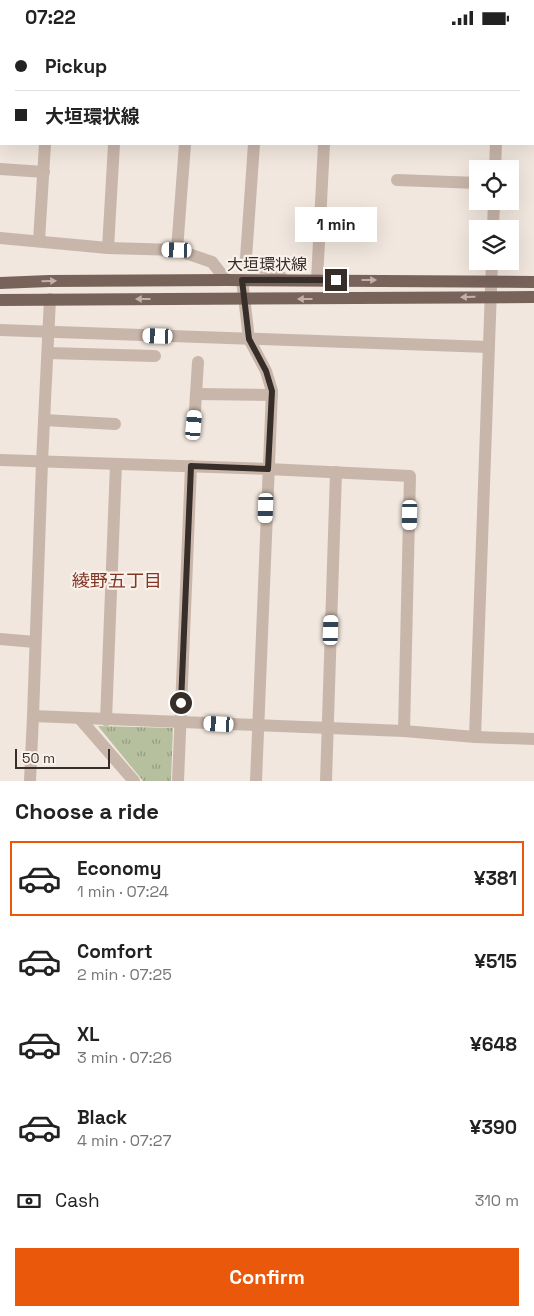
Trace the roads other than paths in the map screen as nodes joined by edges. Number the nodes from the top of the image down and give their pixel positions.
1 (45, 145) edge
2 (114, 145) edge
3 (185, 145) edge
4 (254, 145) edge
5 (324, 145) edge
6 (496, 145) edge
7 (495, 160) edge
8 (0, 169) edge
9 (44, 172) junction
10 (397, 180) dead end
11 (469, 183) edge
12 (0, 238) edge
13 (39, 241) junction
14 (108, 248) junction
15 (177, 250) junction
16 (492, 270) edge
17 (226, 280) junction
18 (242, 280) junction
19 (284, 280) junction
20 (317, 280) junction
21 (492, 281) junction
22 (0, 283) edge
23 (534, 283) edge
24 (492, 296) junction
25 (534, 297) edge
26 (50, 299) junction
27 (244, 299) junction
28 (0, 300) edge
29 (0, 330) edge
30 (49, 331) junction
31 (249, 339) junction
32 (489, 347) junction
33 (48, 353) junction
34 (155, 356) dead end
35 (198, 362) dead end
36 (196, 394) junction
37 (272, 395) junction
38 (44, 420) junction
39 (114, 424) dead end
40 (194, 425) dead end
41 (0, 460) edge
42 (42, 462) junction
43 (116, 464) junction
44 (191, 466) junction
45 (268, 469) junction
46 (336, 472) junction
47 (0, 639) edge
48 (35, 642) junction
49 (33, 716) junction
50 (80, 719) junction
51 (106, 720) junction
52 (180, 722) junction
53 (258, 726) junction
54 (328, 729) junction
55 (404, 731) junction
56 (475, 737) junction
57 (534, 739) edge
58 (30, 781) edge
59 (134, 781) edge
60 (178, 781) edge
61 (256, 781) edge
62 (326, 781) edge

1 - 9 street
2 - 14 street
3 - 15 street
4 - 19 street
5 - 20 street
6 - 7 street
8 - 9 street
9 - 13 street
10 - 11 street
12 - 13 street
13 - 14 street
14 - 15 street
15 - 17 street
16 - 21 street
17 - 18 main road, 大垣環状線
22 -> 17 main road, 大垣環状線
18 - 19 main road, 大垣環状線
18 - 27 street
19 - 20 main road, 大垣環状線
20 -> 21 main road, 大垣環状線
21 - 23 main road, 大垣環状線
21 - 24 street
24 - 25 main road
24 -> 27 main road
24 - 32 street
27 -> 26 main road
26 - 28 main road
26 - 30 street
27 - 31 street
29 - 30 street
30 - 31 street
30 - 33 street
31 - 32 street
31 - 37 street
32 - 56 street
33 - 34 street
33 - 38 street
35 - 36 street
36 - 37 street
36 - 40 street
37 - 45 street
38 - 39 street
38 - 42 street
41 - 42 street
42 - 43 street
42 - 48 street
43 - 44 street
43 - 51 street
44 - 45 street
44 - 52 street
45 - 46 street
45 - 53 street
46 - 54 street
46 - 55 street
47 - 48 street
48 - 49 street
49 - 50 street
49 - 58 street
50 - 51 street
50 - 59 street
51 - 52 street
52 - 53 street
52 - 60 street
53 - 54 street
53 - 61 street
54 - 55 street
54 - 62 street
55 - 56 street
56 - 57 street

